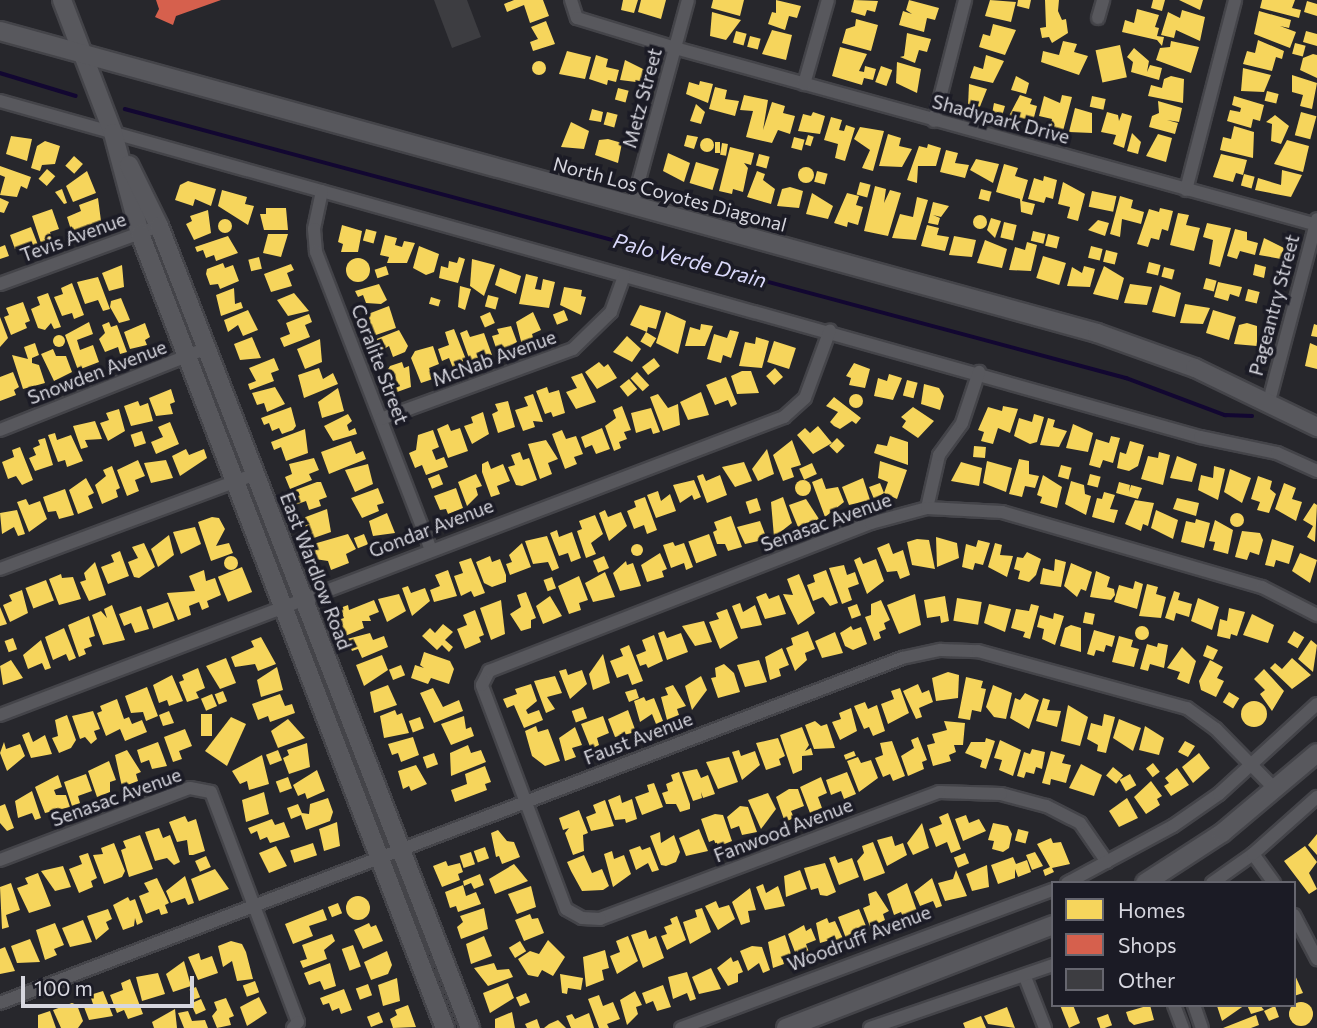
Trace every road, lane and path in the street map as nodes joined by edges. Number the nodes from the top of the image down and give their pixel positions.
1 (62, 0) edge
2 (571, 0) edge
3 (688, 0) edge
4 (828, 0) edge
5 (965, 0) edge
6 (1103, 0) edge
7 (1235, 0) edge
8 (1098, 18) dead end
9 (0, 31) edge
10 (675, 48) junction
11 (83, 54) junction
12 (804, 85) junction
13 (0, 101) edge
14 (934, 121) junction
15 (113, 134) junction
16 (1186, 190) junction
17 (322, 191) junction
18 (632, 206) junction
19 (1316, 223) edge
20 (159, 226) junction
21 (139, 234) junction
22 (624, 276) junction
23 (0, 284) edge
24 (830, 330) junction
25 (207, 348) junction
26 (187, 357) junction
27 (979, 372) junction
28 (1269, 401) junction
29 (381, 419) junction
30 (1317, 427) edge
31 (0, 430) edge
32 (1317, 471) edge
33 (256, 474) junction
34 (235, 481) junction
35 (927, 508) junction
36 (430, 548) junction
37 (0, 569) edge
38 (303, 599) junction
39 (284, 607) junction
40 (1317, 615) edge
41 (1317, 704) edge
42 (0, 715) edge
43 (1317, 753) edge
44 (1251, 764) junction
45 (1276, 790) junction
46 (1317, 797) edge
47 (527, 801) junction
48 (402, 851) junction
49 (1253, 854) junction
50 (0, 860) edge
51 (380, 860) junction
52 (1107, 862) junction
53 (1071, 881) edge
54 (1148, 881) edge
55 (1215, 881) edge
56 (1273, 881) edge
57 (1051, 891) edge
58 (256, 905) junction
59 (1296, 919) edge
60 (1051, 926) edge
61 (1317, 959) edge
62 (1051, 966) edge
63 (1025, 977) junction
64 (0, 1003) edge
65 (1175, 1007) edge
66 (1195, 1007) edge
67 (898, 1023) edge
68 (293, 1028) edge
69 (445, 1028) edge
70 (470, 1028) edge
71 (681, 1028) edge
72 (786, 1028) edge
73 (870, 1028) edge
74 (1045, 1028) edge
75 (1183, 1028) edge
76 (1202, 1028) edge

1 - 11 main road, East Wardlow Road
2 - 10 street, Shadypark Drive
3 - 10 street, Metz Street
4 - 12 street
5 - 14 street
6 - 8 street
7 - 16 street
9 - 11 main road, North Los Coyotes Diagonal
10 - 12 street, Shadypark Drive
10 - 18 street, Metz Street
11 - 15 main road, East Wardlow Road
11 - 18 main road, North Los Coyotes Diagonal
12 - 14 street, Shadypark Drive
13 - 15 street
14 - 16 street, Shadypark Drive
15 - 17 street
15 - 20 main road, East Wardlow Road
15 - 21 main road, East Wardlow Road
16 - 19 street, Shadypark Drive
17 - 22 street
17 - 29 street, Coralite Street
18 - 28 main road, North Los Coyotes Diagonal
19 - 28 street, Pageantry Street
20 - 21 street, Tevis Avenue
20 - 25 main road, East Wardlow Road
21 - 23 street, Tevis Avenue
21 - 26 main road, East Wardlow Road
22 - 24 street
22 - 29 street, McNab Avenue
24 - 27 street
24 - 36 street, Gondar Avenue
25 - 26 street, Snowden Avenue
25 - 33 main road, East Wardlow Road
26 - 31 street, Snowden Avenue
26 - 34 main road, East Wardlow Road
27 - 32 street
27 - 35 street
28 - 30 main road, North Los Coyotes Diagonal
29 - 36 street, Coralite Street
33 - 34 street
33 - 38 main road, East Wardlow Road
34 - 37 street
34 - 39 main road, East Wardlow Road
35 - 40 street, Senasac Avenue
35 - 47 street, Senasac Avenue
36 - 38 street, Gondar Avenue
38 - 39 street, Gondar Avenue
38 - 48 main road, East Wardlow Road
39 - 42 street, Gondar Avenue
39 - 51 main road, East Wardlow Road
41 - 44 street
43 - 45 main road
44 - 45 street, Faust Avenue
44 - 47 street, Faust Avenue
44 - 52 street
45 - 54 main road
46 - 49 street
47 - 48 street, Faust Avenue
47 - 52 street, Fanwood Avenue
48 - 51 street, Faust Avenue
48 - 70 main road, East Wardlow Road
49 - 55 street
49 - 56 street
50 - 58 street, Senasac Avenue
51 - 58 street, Faust Avenue
51 - 69 main road, East Wardlow Road
52 - 53 street
57 - 71 street, Woodruff Avenue
58 - 64 street, Faust Avenue
58 - 68 street
59 - 61 street
60 - 72 main road
62 - 63 street
63 - 67 street
63 - 74 street
65 - 75 street
66 - 76 street
67 - 73 street

